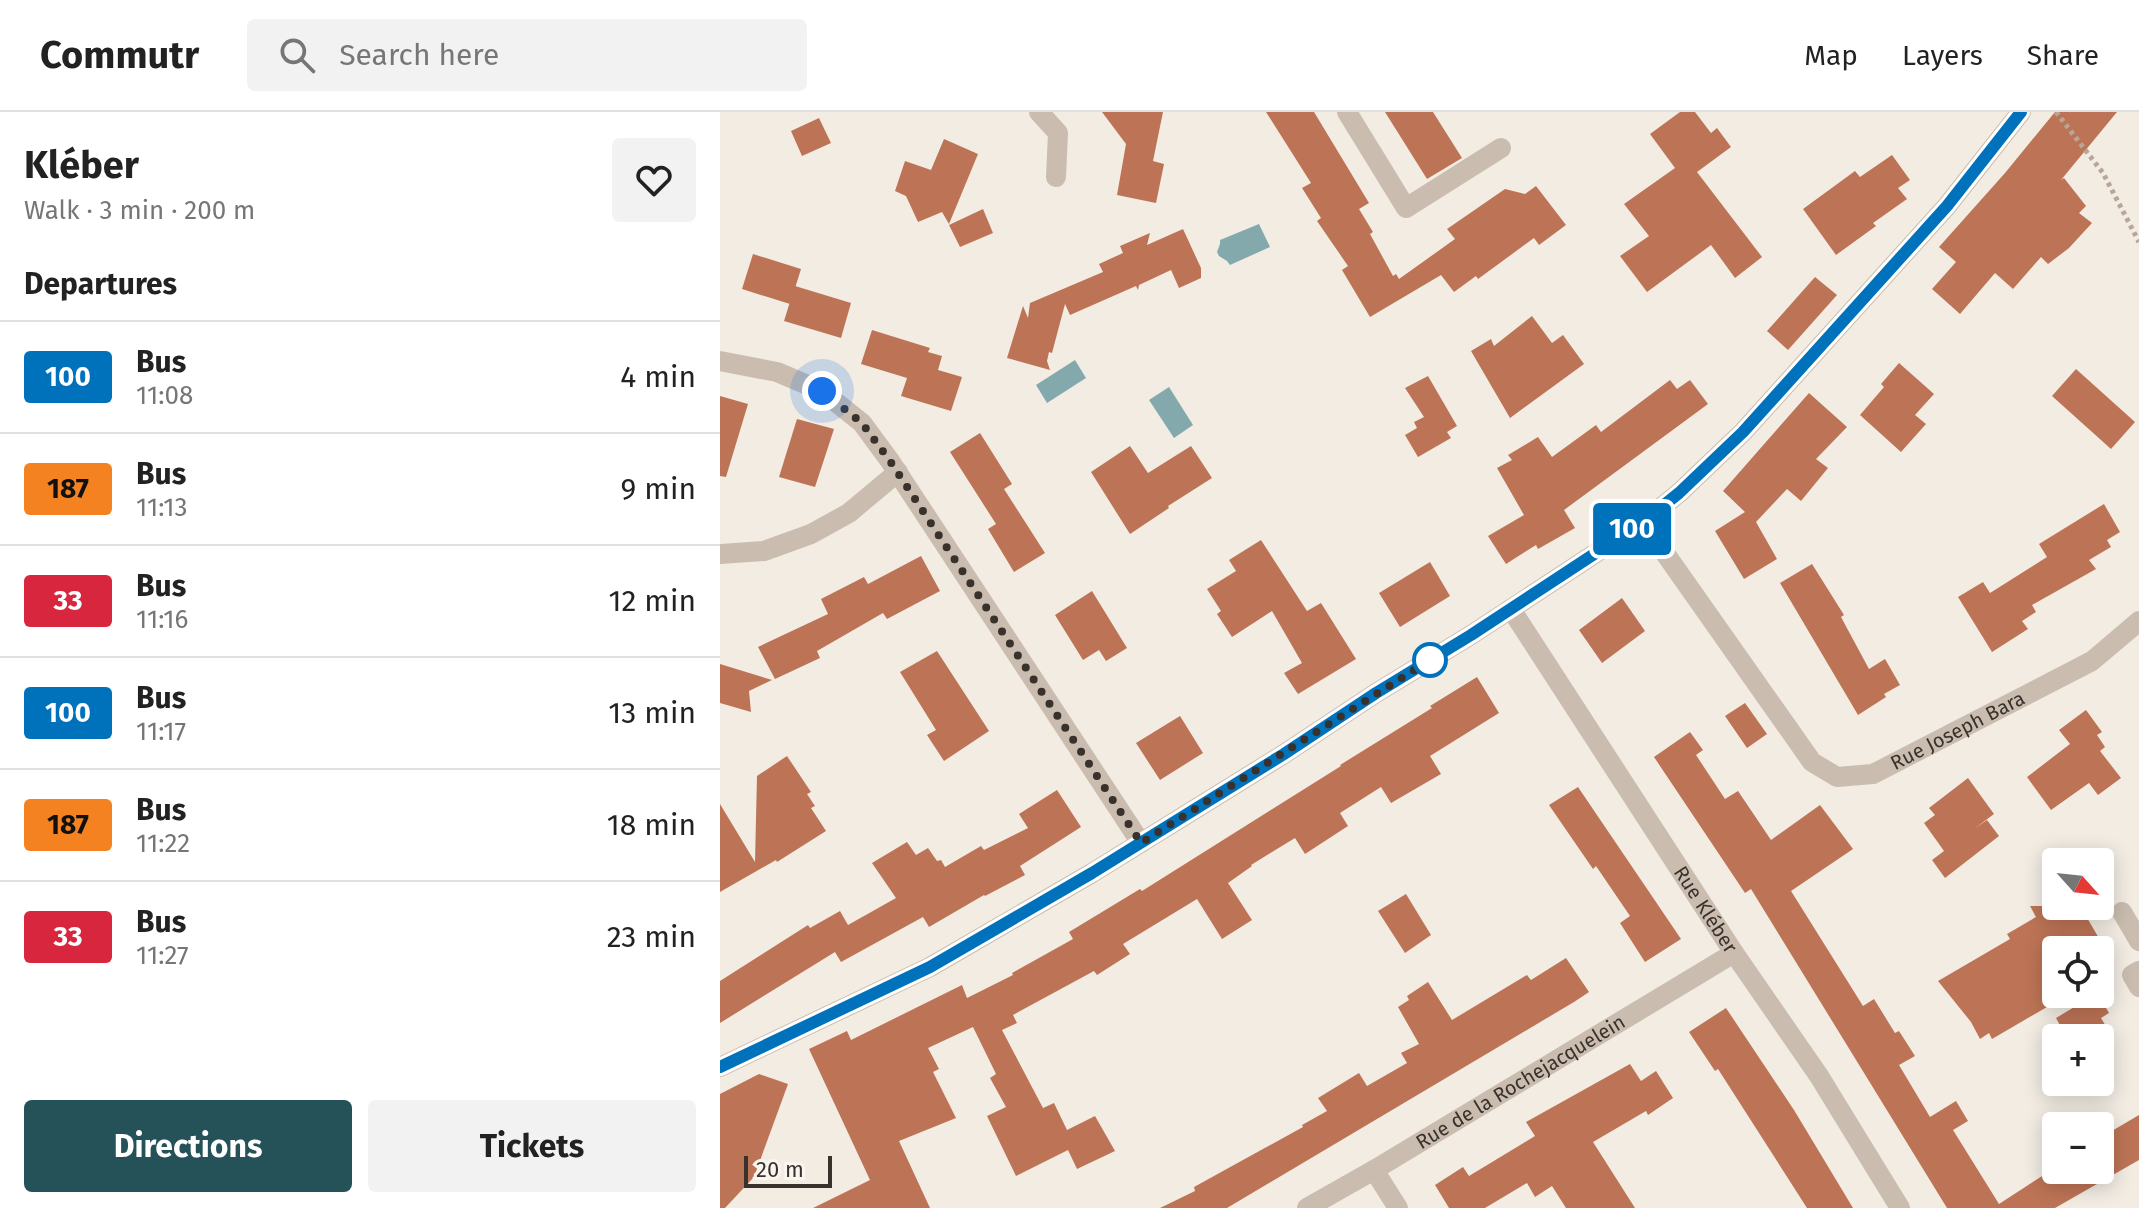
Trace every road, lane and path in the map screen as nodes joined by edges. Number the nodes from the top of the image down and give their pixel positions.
1 (1039, 112) edge
2 (1347, 112) edge
3 (2021, 112) edge
4 (2056, 112) edge
5 (1501, 148) dead end
6 (1056, 177) dead end
7 (2139, 242) edge
8 (720, 361) edge
9 (898, 472) junction
10 (1643, 522) junction
11 (720, 554) edge
12 (1511, 609) junction
13 (2139, 621) edge
14 (1141, 843) junction
15 (2122, 912) dead end
16 (2139, 941) edge
17 (1734, 953) junction
18 (2139, 971) edge
19 (2139, 987) edge
20 (720, 1067) edge
21 (1374, 1170) junction
22 (1307, 1208) edge
23 (1398, 1208) edge
24 (1900, 1208) edge

1 - 6 street
2 - 5 street
3 - 10 street
4 - 7 path
8 - 9 street
9 - 11 street
9 - 14 street
10 - 12 street
10 - 13 street, Rue Joseph Bara
12 - 14 street
12 - 17 street, Rue Kléber
14 - 20 street
15 - 16 street
17 - 21 street, Rue de la Rochejacquelein
17 - 24 street, Rue Kléber
18 - 19 street
21 - 22 street, Rue de la Rochejacquelein
21 - 23 street

